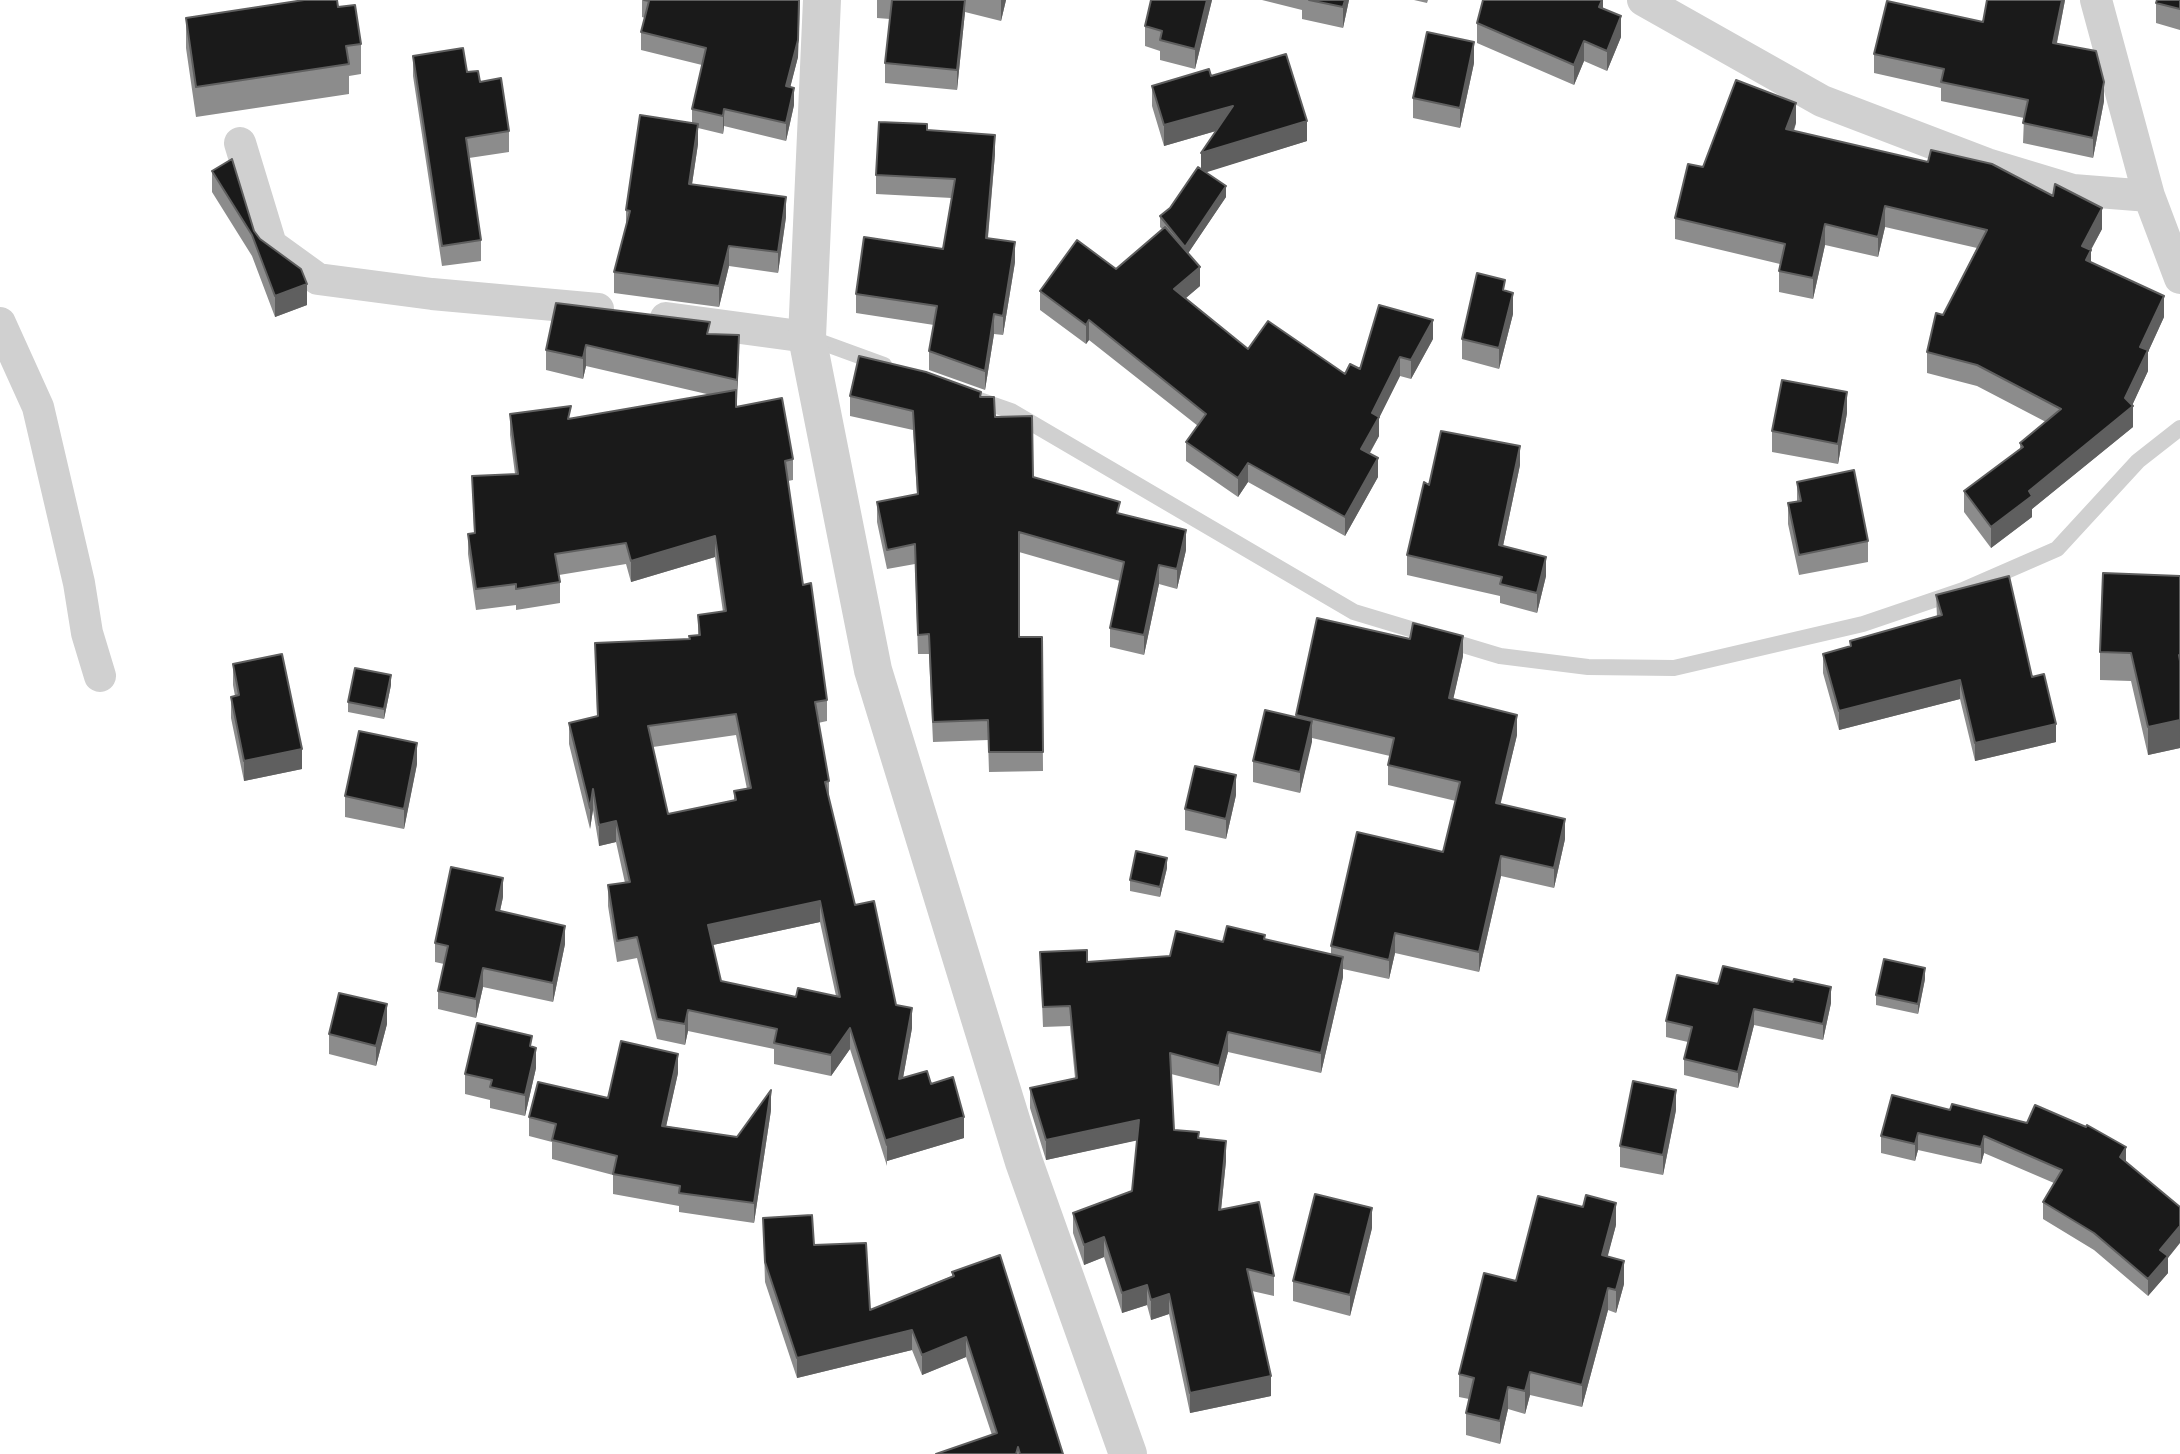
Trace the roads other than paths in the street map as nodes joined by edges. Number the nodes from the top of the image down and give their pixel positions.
1 (822, 0) edge
2 (1643, 0) edge
3 (2096, 0) edge
4 (240, 143) dead end
5 (2149, 196) junction
6 (2180, 278) edge
7 (0, 323) edge
8 (807, 337) junction
9 (897, 369) edge
10 (960, 393) edge
11 (2180, 428) edge
12 (100, 676) dead end
13 (1128, 1454) edge

1 - 8 street
2 - 5 street
3 - 5 street
4 - 8 street
5 - 6 street
7 - 12 street
8 - 9 lane
8 - 13 street
10 - 11 lane

